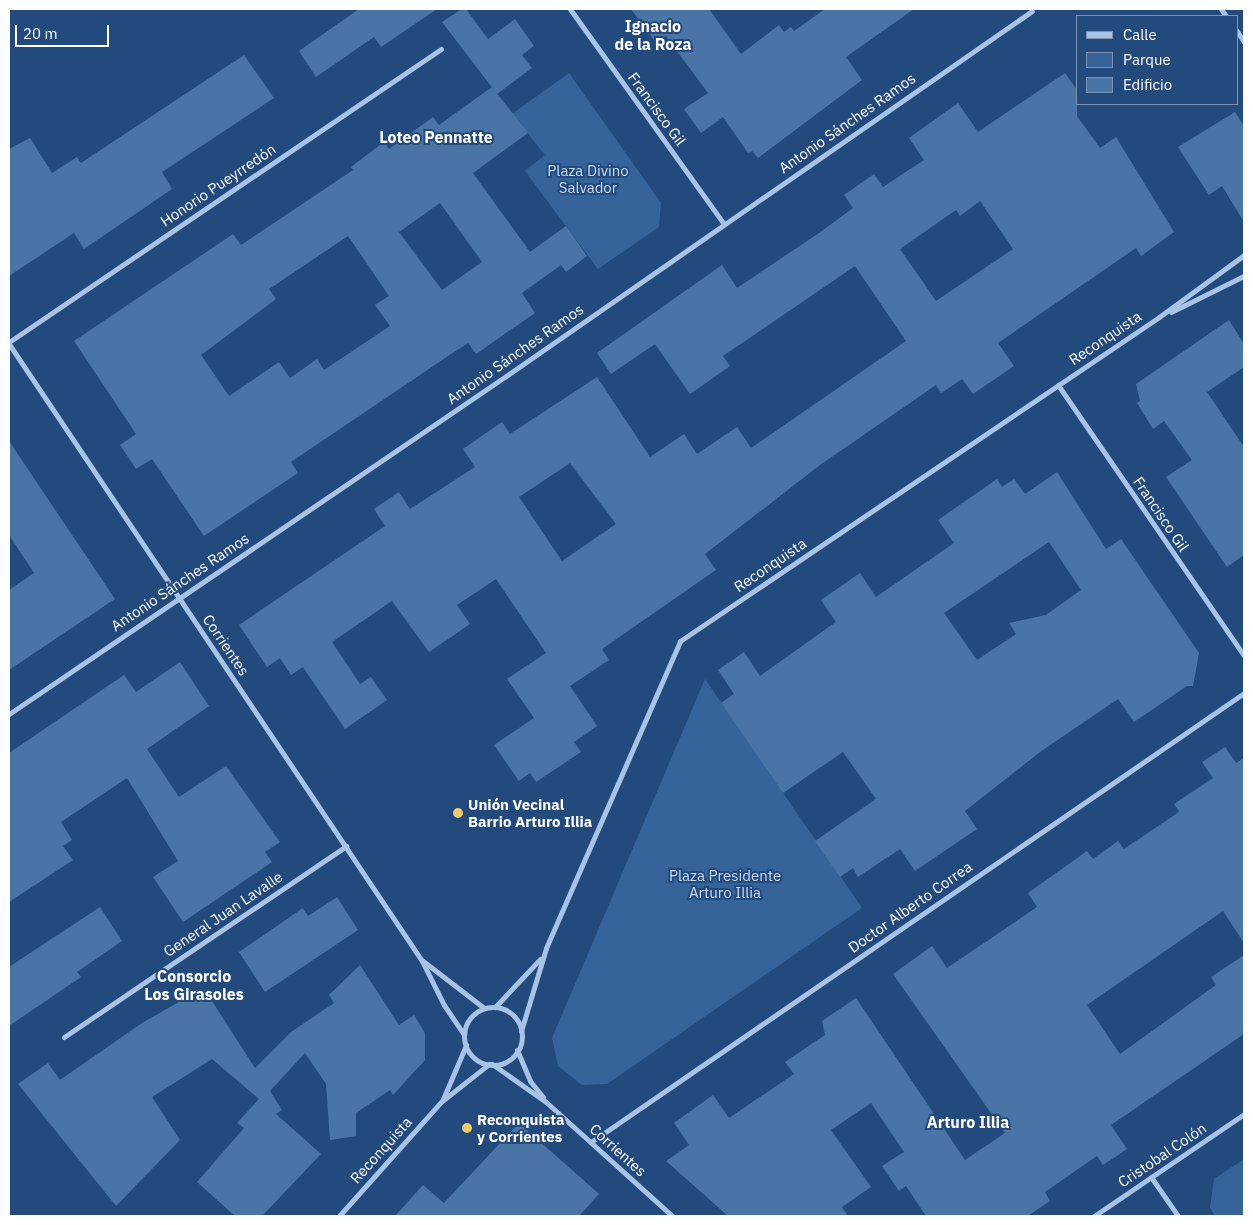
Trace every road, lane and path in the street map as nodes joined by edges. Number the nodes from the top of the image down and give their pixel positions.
1 (570, 9) edge
2 (1032, 11) dead end
3 (441, 49) dead end
4 (724, 224) junction
5 (1244, 254) edge
6 (1244, 276) edge
7 (1160, 317) junction
8 (9, 343) edge
9 (1058, 385) junction
10 (179, 598) junction
11 (1244, 656) edge
12 (1244, 693) edge
13 (9, 714) edge
14 (346, 846) junction
15 (542, 957) junction
16 (422, 961) junction
17 (495, 1007) junction
18 (484, 1008) junction
19 (521, 1031) junction
20 (464, 1035) junction
21 (64, 1037) dead end
22 (466, 1045) junction
23 (517, 1050) junction
24 (491, 1064) junction
25 (442, 1101) junction
26 (546, 1102) junction
27 (1244, 1114) edge
28 (591, 1142) junction
29 (1151, 1178) junction
30 (339, 1216) edge
31 (672, 1216) edge
32 (1094, 1216) edge
33 (1178, 1216) edge

1 - 4 street, Francisco Gil
2 - 4 street, Antonio Sánches Ramos
3 - 8 street, Honorio Pueyrredón
4 - 10 street, Antonio Sánches Ramos
5 - 7 street, Reconquista
6 - 7 street, Reconquista
7 - 9 street, Reconquista
8 - 10 street, Corrientes
9 - 11 street, Francisco Gil
9 - 15 street, Reconquista
10 - 13 street, Antonio Sánches Ramos
10 - 14 street, Corrientes
12 - 28 street, Doctor Alberto Correa
14 - 16 street, Corrientes
14 - 21 street, General Juan Lavalle
15 - 17 street, Reconquista
15 - 19 street, Reconquista
16 - 18 street, Corrientes
16 - 20 street, Corrientes
17 - 18 street
17 - 19 street
18 - 20 street
19 - 23 street
20 - 22 street
22 - 24 street
22 - 25 street, Reconquista
23 - 24 street
23 - 26 street, Corrientes
24 - 25 street, Reconquista
24 - 26 street, Corrientes
25 - 30 street, Reconquista
26 - 28 street, Corrientes
27 - 29 street, Cristobal Colón
28 - 31 street, Corrientes
29 - 32 street, Cristobal Colón
29 - 33 street

